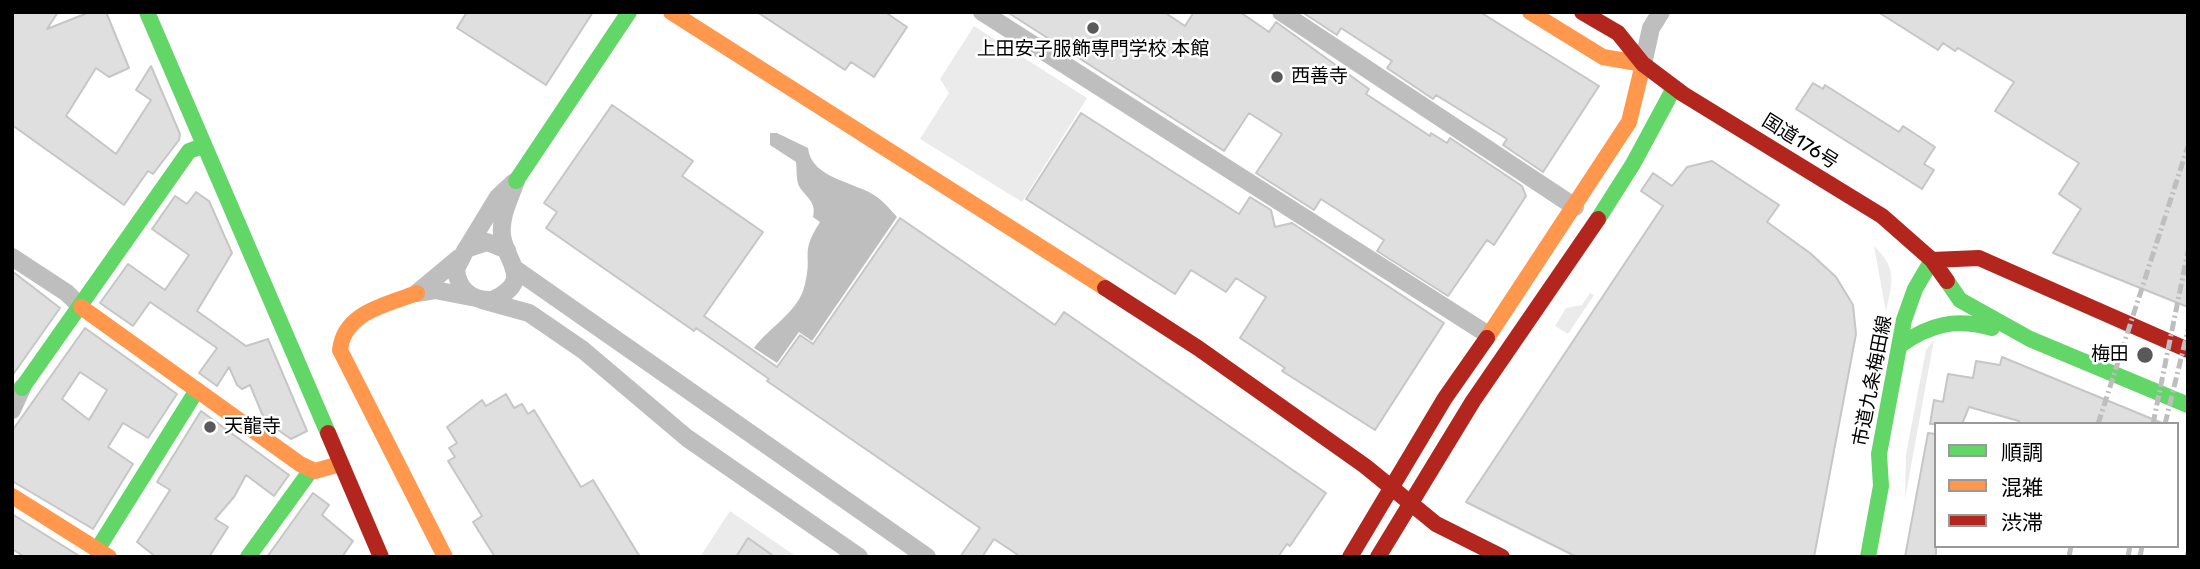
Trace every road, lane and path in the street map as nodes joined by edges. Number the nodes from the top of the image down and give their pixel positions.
1 (146, 12) edge
2 (629, 12) edge
3 (671, 12) edge
4 (982, 12) edge
5 (1280, 12) edge
6 (1530, 12) edge
7 (1582, 12) edge
8 (1661, 12) edge
9 (1643, 64) junction
10 (1674, 88) junction
11 (202, 146) junction
12 (516, 181) junction
13 (1575, 207) junction
14 (507, 250) junction
15 (463, 253) junction
16 (12, 257) edge
17 (1932, 260) junction
18 (515, 269) junction
19 (417, 293) junction
20 (477, 299) junction
21 (81, 307) junction
22 (1487, 334) junction
23 (2030, 339) junction
24 (1899, 346) junction
25 (2188, 350) edge
26 (197, 390) junction
27 (17, 393) edge
28 (2188, 405) edge
29 (12, 410) edge
30 (340, 464) junction
31 (311, 470) junction
32 (1391, 489) junction
33 (12, 496) edge
34 (1409, 504) junction
35 (103, 553) edge
36 (247, 557) edge
37 (381, 557) edge
38 (444, 557) edge
39 (859, 557) edge
40 (927, 557) edge
41 (1350, 557) edge
42 (1378, 557) edge
43 (1502, 557) edge
44 (1868, 557) edge

1 - 11 main road
2 - 12 main road
3 - 32 main road
4 - 22 street
5 - 13 street
6 - 9 main road, 国道176号
7 - 9 main road, 国道176号
8 - 9 street
9 - 10 main road, 国道176号
9 - 13 main road
10 - 17 main road, 国道176号
10 - 34 main road
11 - 21 main road
11 - 30 main road
12 - 14 street
12 - 15 street
13 - 22 main road
14 - 15 street
14 - 18 street
15 - 19 street
15 - 20 street
16 - 21 street
17 - 23 main road, 国道176号
17 - 24 main road, 市道九条梅田線
17 - 25 main road
18 - 20 street
18 - 40 street
19 - 20 street
19 - 38 main road
20 - 39 street
21 - 26 main road
21 - 27 main road
22 - 32 main road
23 - 24 main road
23 - 28 main road, 国道176号
24 - 44 main road, 市道九条梅田線
26 - 31 main road
26 - 35 main road
27 - 29 street
30 - 31 main road
30 - 37 main road
31 - 36 main road
32 - 34 main road
32 - 41 main road
33 - 35 main road
34 - 42 main road
34 - 43 main road

